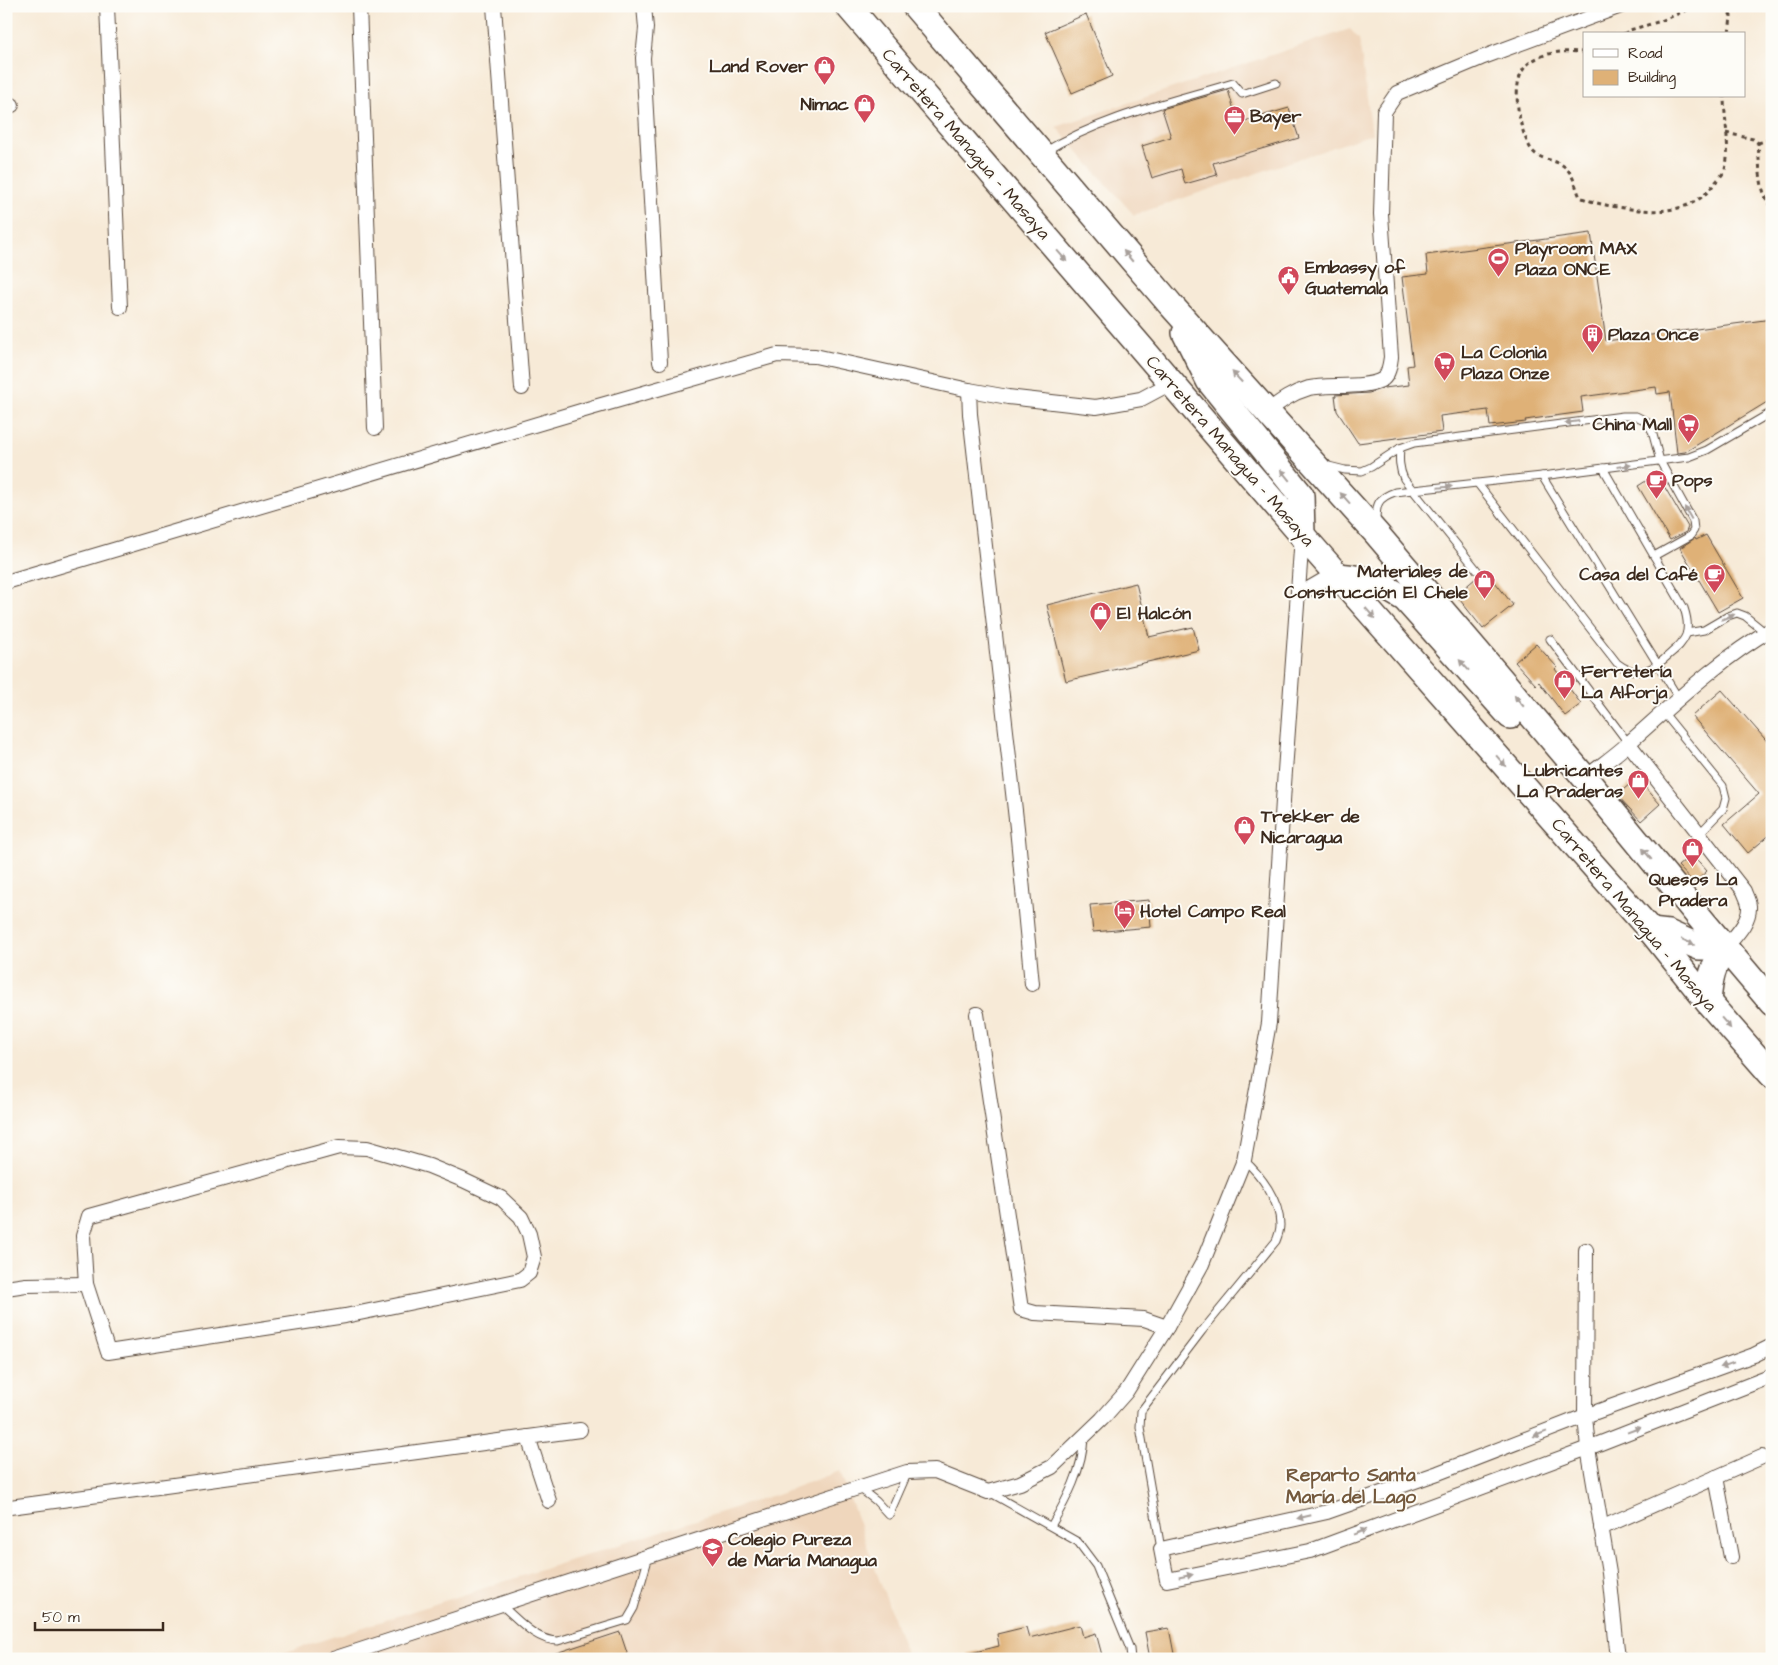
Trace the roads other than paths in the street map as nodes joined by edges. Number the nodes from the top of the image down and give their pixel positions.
1 (107, 6) edge
2 (359, 6) edge
3 (494, 6) edge
4 (644, 6) edge
5 (848, 6) edge
6 (915, 6) edge
7 (1622, 6) edge
8 (1276, 82) dead end
9 (1042, 153) junction
10 (1170, 304) junction
11 (120, 307) dead end
12 (660, 362) dead end
13 (1171, 383) junction
14 (522, 388) dead end
15 (969, 390) junction
16 (1268, 411) junction
17 (1772, 412) edge
18 (375, 428) dead end
19 (1400, 448) junction
20 (1312, 461) junction
21 (1660, 462) junction
22 (1603, 468) junction
23 (1542, 476) junction
24 (1478, 484) junction
25 (1413, 490) junction
26 (1376, 533) junction
27 (1302, 535) junction
28 (1654, 556) junction
29 (1476, 570) dead end
30 (1338, 576) junction
31 (6, 582) edge
32 (1298, 595) junction
33 (1769, 631) edge
34 (1687, 633) junction
35 (1550, 639) dead end
36 (1658, 665) junction
37 (1679, 699) junction
38 (1663, 712) junction
39 (1629, 744) junction
40 (1581, 773) junction
41 (1699, 834) junction
42 (1651, 931) junction
43 (1726, 948) junction
44 (1032, 984) dead end
45 (1708, 1002) junction
46 (1772, 1003) edge
47 (977, 1014) dead end
48 (1772, 1075) edge
49 (1244, 1160) junction
50 (1586, 1250) dead end
51 (86, 1284) junction
52 (6, 1288) edge
53 (1167, 1327) junction
54 (1772, 1346) edge
55 (1772, 1376) edge
56 (1585, 1416) junction
57 (580, 1430) dead end
58 (1084, 1435) junction
59 (528, 1437) junction
60 (1588, 1448) junction
61 (1762, 1457) dead end
62 (908, 1472) junction
63 (1716, 1477) junction
64 (858, 1487) junction
65 (988, 1492) junction
66 (549, 1501) dead end
67 (6, 1505) edge
68 (1051, 1526) junction
69 (1601, 1528) junction
70 (1161, 1549) junction
71 (649, 1556) junction
72 (1731, 1557) dead end
73 (500, 1605) junction
74 (333, 1659) edge
75 (1131, 1659) edge
76 (1618, 1659) edge

1 - 11 street
2 - 18 street
3 - 14 street
4 - 12 street
5 -> 13 highway, Carretera Managua - Masaya
6 - 9 highway
7 - 16 street
8 - 9 lane
10 -> 9 highway
16 -> 10 highway
27 -> 10 highway
13 - 15 street
13 - 27 highway, Carretera Managua - Masaya
15 - 31 street
15 - 44 street
16 - 20 highway
17 - 21 lane
19 - 20 lane
21 -> 19 lane
19 - 25 lane
26 -> 20 highway
22 -> 21 lane
28 -> 21 lane
22 - 23 lane
22 - 28 lane
23 - 24 lane
23 - 36 lane
25 -> 24 lane
24 - 36 lane
25 - 26 lane
25 - 29 lane
40 -> 26 highway
27 - 30 highway, Carretera Managua - Masaya
27 - 32 street
28 - 34 lane
30 - 32 street
40 -> 30 highway
30 -> 42 highway, Carretera Managua - Masaya
32 - 49 street
34 -> 33 lane
33 - 37 street
34 - 36 lane
35 - 39 lane
36 - 37 lane
37 - 38 street
38 - 39 street
38 - 41 lane
39 - 40 street
39 - 41 street
43 -> 40 highway
41 - 43 street
42 -> 43 highway
42 - 45 highway, Carretera Managua - Masaya
43 - 45 highway
43 - 46 highway
45 -> 48 highway, Carretera Managua - Masaya
47 - 53 street
49 - 53 street
49 - 70 lane
50 - 56 street
51 - 51 street
51 - 52 street
53 - 58 street
54 -> 56 street
60 -> 55 street
56 - 60 street
56 -> 70 street
57 - 59 street
58 - 65 street
58 - 68 lane
59 - 66 street
59 - 67 street
60 - 69 street
70 -> 60 street
61 - 63 street
62 - 64 street
62 - 64 lane
62 - 65 street
63 - 69 street
63 - 72 street
64 - 71 street
65 - 68 lane
68 - 75 lane
69 - 76 street
71 - 73 street
71 - 73 lane
73 - 74 street

